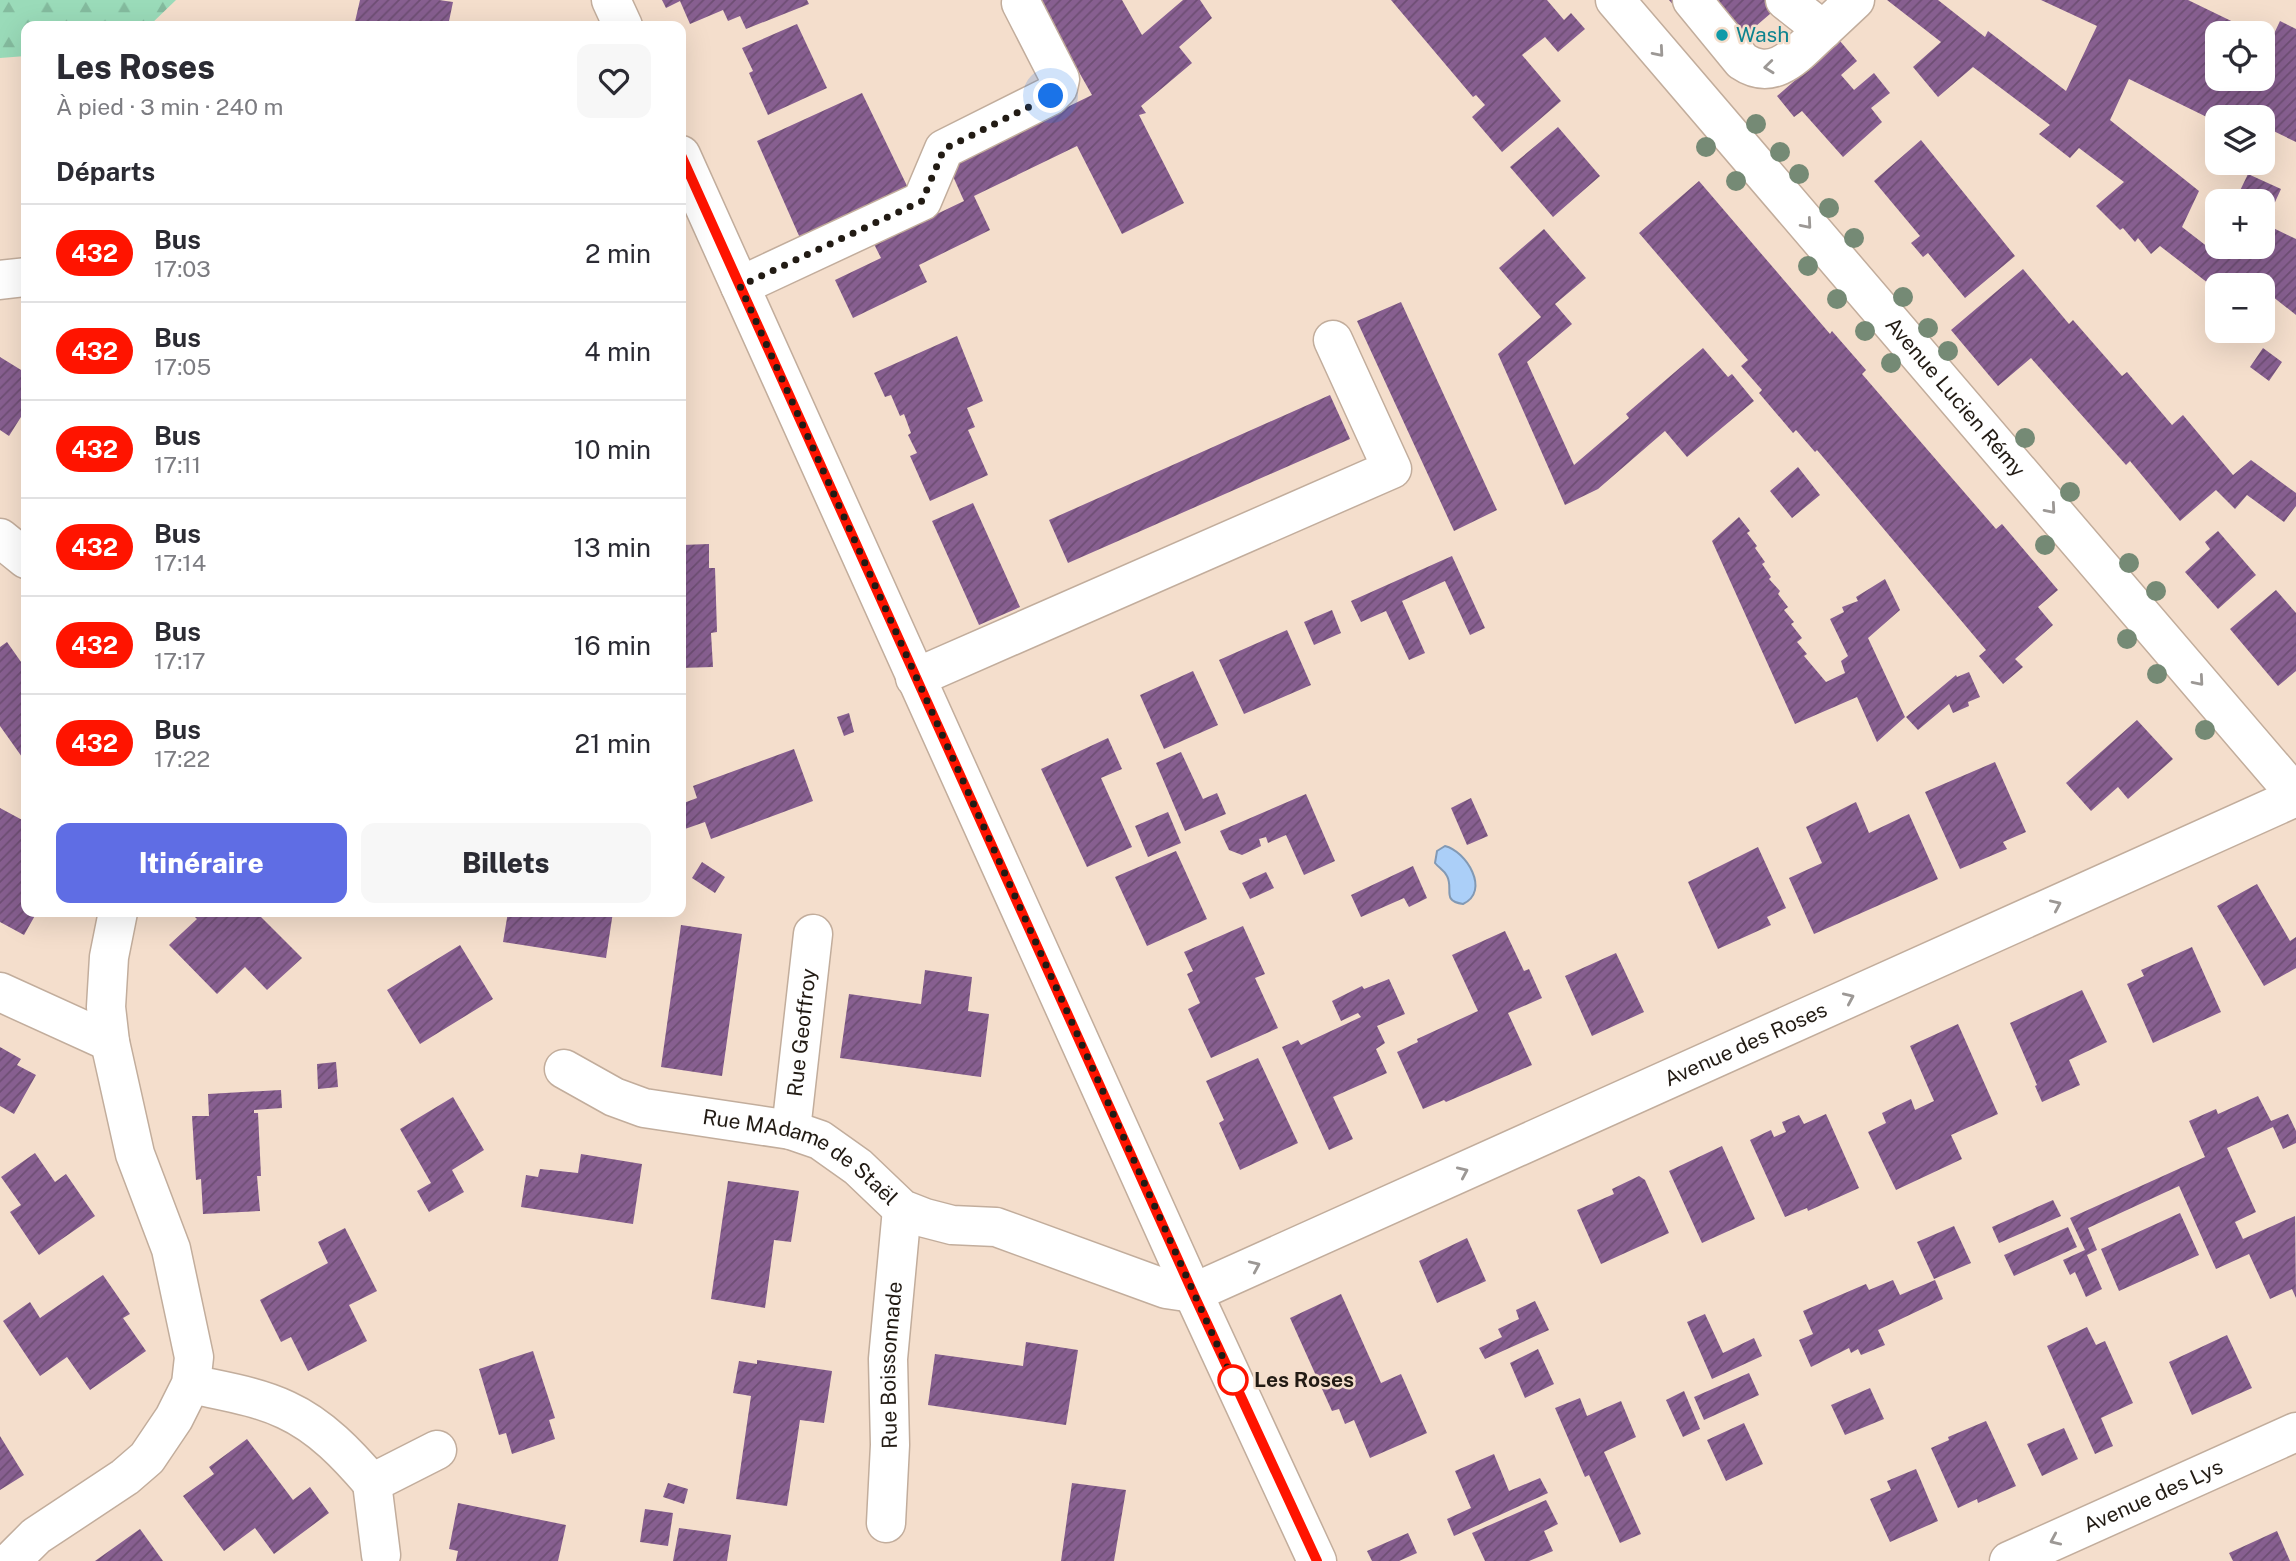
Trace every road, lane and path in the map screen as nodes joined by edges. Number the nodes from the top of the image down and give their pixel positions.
1 (611, 0) edge
2 (1615, 0) edge
3 (1692, 0) edge
4 (1785, 0) edge
5 (1855, 0) edge
6 (1021, 3) dead end
7 (621, 21) edge
8 (1823, 30) junction
9 (686, 166) edge
10 (21, 278) edge
11 (0, 280) edge
12 (740, 286) junction
13 (1333, 340) dead end
14 (0, 538) edge
15 (21, 555) edge
16 (915, 678) junction
17 (2296, 796) edge
18 (117, 917) edge
19 (813, 934) dead end
20 (0, 992) edge
21 (110, 1042) junction
22 (564, 1069) dead end
23 (791, 1130) junction
24 (902, 1209) junction
25 (1193, 1293) junction
26 (191, 1384) junction
27 (2296, 1432) edge
28 (437, 1451) dead end
29 (372, 1483) junction
30 (886, 1523) dead end
31 (381, 1555) dead end
32 (11, 1561) edge
33 (1317, 1561) edge
34 (2009, 1561) edge

1 - 7 street
2 -> 17 street, Avenue Lucien Rémy
8 -> 3 street
4 - 8 street
5 - 8 street
6 - 12 street
9 - 12 street
10 - 11 street
12 - 16 street
13 - 16 street
14 - 15 street
16 - 25 street
25 -> 17 street, Avenue des Roses
18 - 21 street
19 - 23 street, Rue Geoffroy
20 - 21 street
21 - 26 street
22 - 23 street, Rue MAdame de Staël
23 - 24 street, Rue MAdame de Staël
24 - 25 street, Rue MAdame de Staël
24 - 30 street, Rue Boissonnade
25 - 33 street
26 - 29 street
26 - 32 street
27 -> 34 street, Avenue des Lys
28 - 29 street
29 - 31 street

